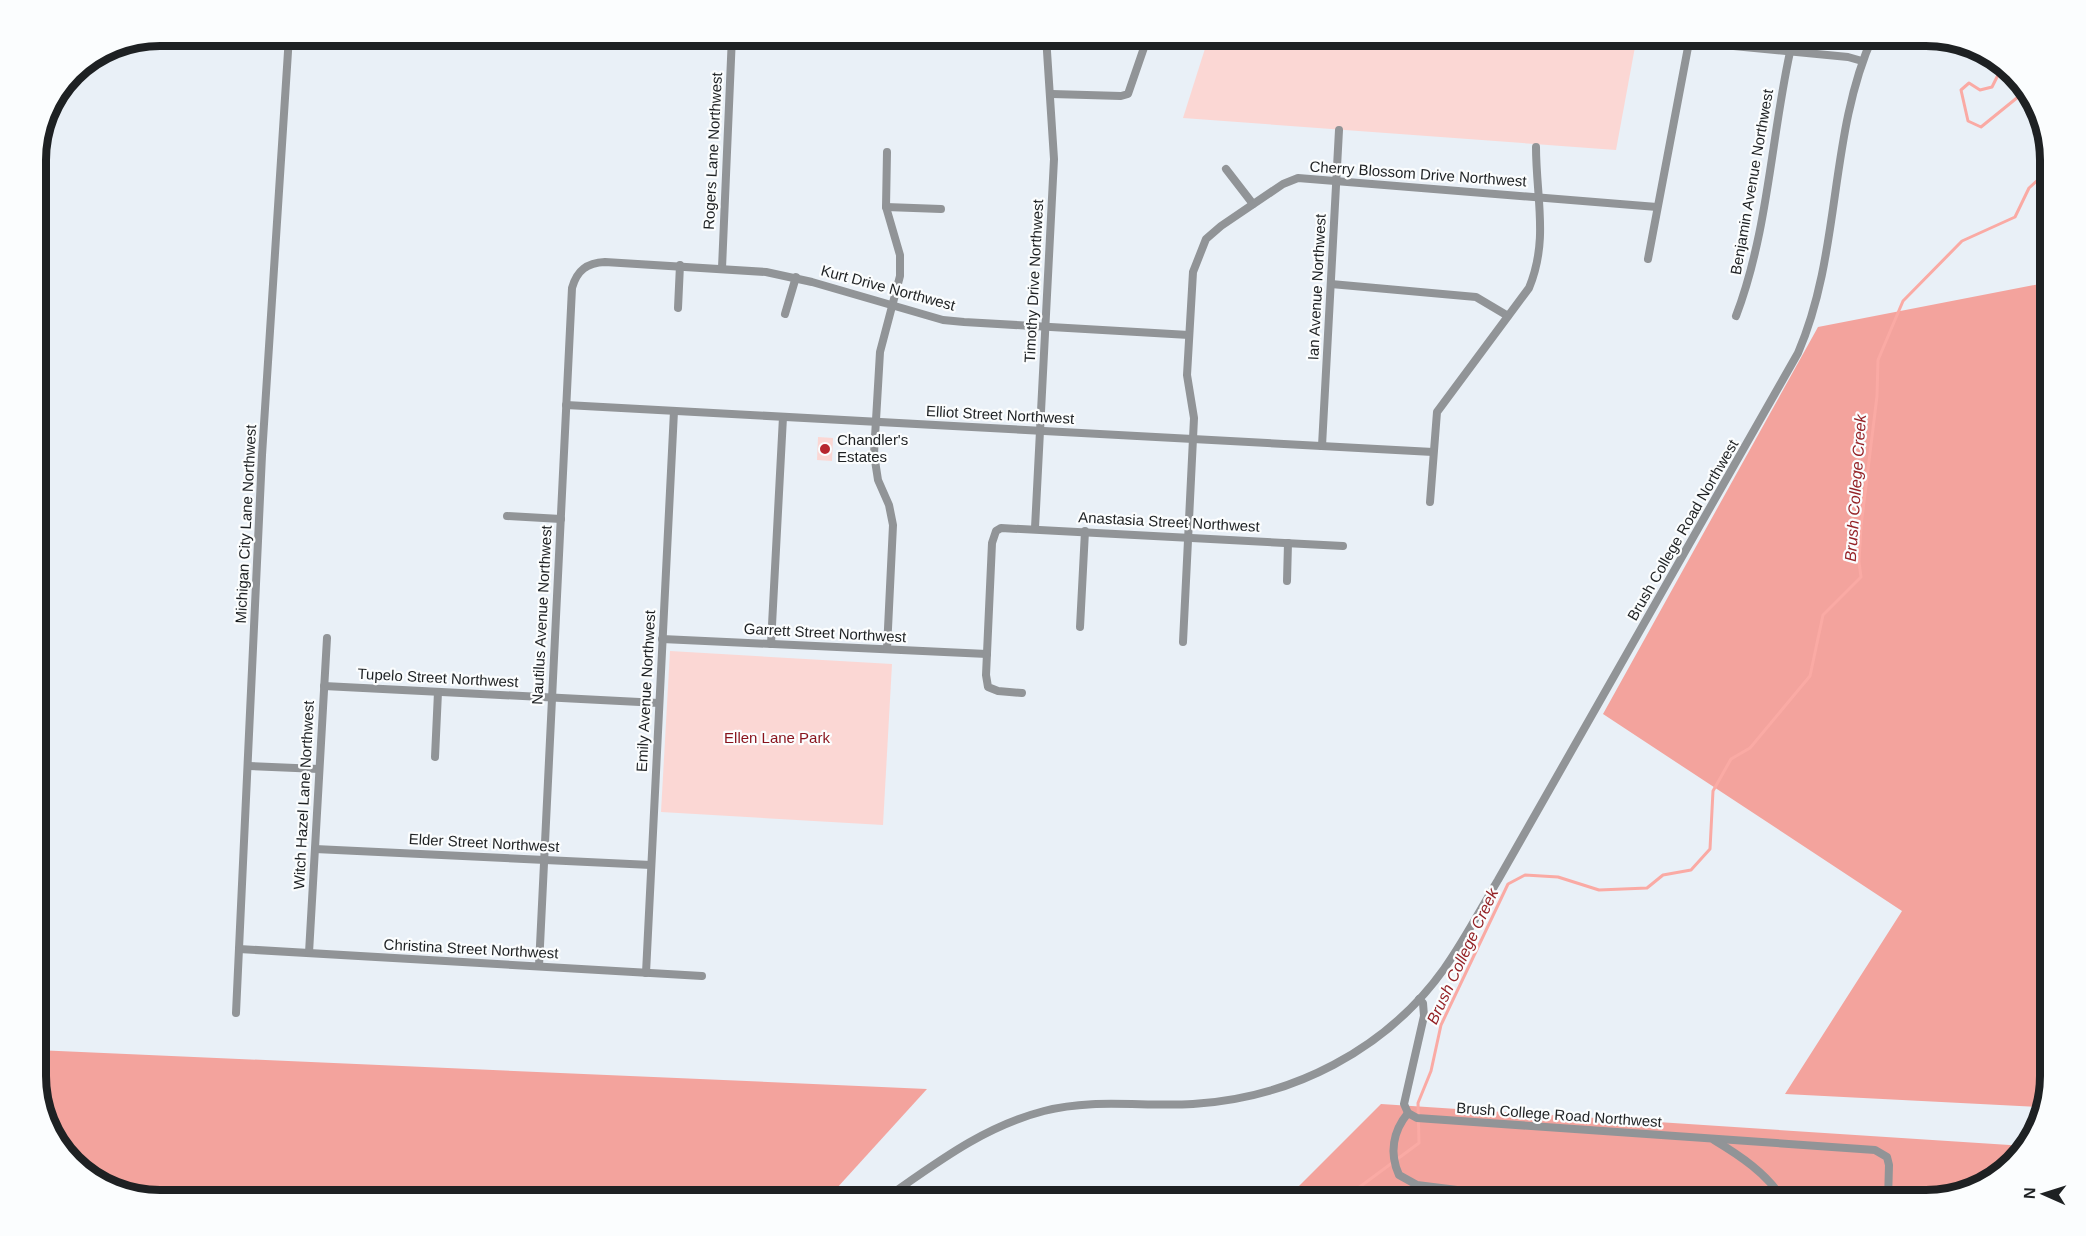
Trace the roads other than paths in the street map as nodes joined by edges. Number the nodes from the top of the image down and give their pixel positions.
1 (288, 46) edge
2 (732, 46) edge
3 (1046, 46) edge
4 (1145, 46) edge
5 (1688, 46) edge
6 (1729, 46) edge
7 (1869, 46) edge
8 (1790, 52) junction
9 (1862, 61) junction
10 (1052, 94) junction
11 (1339, 130) dead end
12 (1536, 147) dead end
13 (887, 152) dead end
14 (1226, 169) dead end
15 (1336, 180) junction
16 (1538, 197) junction
17 (1253, 204) junction
18 (886, 207) junction
19 (1657, 207) junction
20 (941, 209) dead end
21 (1648, 259) dead end
22 (680, 266) junction
23 (582, 268) joint
24 (722, 268) junction
25 (796, 277) junction
26 (1331, 284) junction
27 (891, 305) junction
28 (678, 308) dead end
29 (785, 314) dead end
30 (1508, 316) junction
31 (1736, 316) dead end
32 (1045, 327) junction
33 (1189, 335) junction
34 (566, 405) junction
35 (674, 411) junction
36 (783, 417) junction
37 (876, 422) junction
38 (1040, 431) junction
39 (1193, 440) junction
40 (1322, 446) junction
41 (1433, 452) junction
42 (1430, 502) dead end
43 (507, 516) dead end
44 (561, 519) junction
45 (1035, 528) junction
46 (1085, 531) junction
47 (1188, 537) junction
48 (1288, 543) junction
49 (1343, 546) dead end
50 (1287, 581) dead end
51 (1080, 627) dead end
52 (327, 638) dead end
53 (662, 639) junction
54 (1183, 642) dead end
55 (771, 644) junction
56 (886, 649) junction
57 (987, 654) junction
58 (324, 686) junction
59 (438, 692) junction
60 (1022, 693) dead end
61 (552, 697) junction
62 (659, 703) junction
63 (435, 757) dead end
64 (248, 766) junction
65 (319, 769) junction
66 (315, 849) junction
67 (544, 860) junction
68 (651, 865) junction
69 (239, 949) junction
70 (309, 953) junction
71 (539, 966) junction
72 (646, 973) junction
73 (702, 976) dead end
74 (1419, 999) junction
75 (236, 1013) dead end
76 (1408, 1113) junction
77 (1710, 1139) junction
78 (897, 1190) edge
79 (1457, 1190) edge
80 (1775, 1190) edge
81 (1888, 1190) edge

1 - 64 street, Michigan City Lane Northwest
2 - 24 street, Rogers Lane Northwest
3 - 10 street, Timothy Drive Northwest
4 - 10 street
5 - 19 street
6 - 8 street
7 - 9 street, Brush College Road Northwest
8 - 9 street
8 - 31 street, Benjamin Avenue Northwest
9 - 74 street, Brush College Road Northwest
10 - 32 street, Timothy Drive Northwest
11 - 15 street, Ian Avenue Northwest
12 - 16 street
13 - 18 street
14 - 17 street
15 - 16 street, Cherry Blossom Drive Northwest
15 - 17 street, Cherry Blossom Drive Northwest
15 - 26 street, Ian Avenue Northwest
16 - 19 street, Cherry Blossom Drive Northwest
16 - 30 street
17 - 33 street, Cherry Blossom Drive Northwest
18 - 20 street
18 - 27 street
19 - 21 street
22 - 23 street, Kurt Drive Northwest
22 - 24 street, Kurt Drive Northwest
22 - 28 street
23 - 34 street, Nautilus Avenue Northwest
24 - 25 street, Kurt Drive Northwest
25 - 27 street, Kurt Drive Northwest
25 - 29 street
26 - 30 street
26 - 40 street, Ian Avenue Northwest
27 - 32 street, Kurt Drive Northwest
27 - 37 street
30 - 41 street
32 - 33 street, Kurt Drive Northwest
32 - 38 street, Timothy Drive Northwest
33 - 39 street, Cherry Blossom Drive Northwest
34 - 35 street, Elliot Street Northwest
34 - 44 street, Nautilus Avenue Northwest
35 - 36 street, Elliot Street Northwest
35 - 53 street, Emily Avenue Northwest
36 - 37 street, Elliot Street Northwest
36 - 55 street
37 - 38 street, Elliot Street Northwest
37 - 56 street
38 - 39 street, Elliot Street Northwest
38 - 45 street, Timothy Drive Northwest
39 - 40 street, Elliot Street Northwest
39 - 47 street, Cherry Blossom Drive Northwest
40 - 41 street, Elliot Street Northwest
41 - 42 street
43 - 44 street
44 - 61 street, Nautilus Avenue Northwest
45 - 46 street, Anastasia Street Northwest
45 - 57 street, Anastasia Street Northwest
46 - 47 street, Anastasia Street Northwest
46 - 51 street
47 - 48 street, Anastasia Street Northwest
47 - 54 street, Cherry Blossom Drive Northwest
48 - 49 street, Anastasia Street Northwest
48 - 50 street
52 - 58 street, Witch Hazel Lane Northwest
53 - 55 street, Garrett Street Northwest
53 - 62 street, Emily Avenue Northwest
55 - 56 street, Garrett Street Northwest
56 - 57 street, Garrett Street Northwest
57 - 60 street
58 - 59 street, Tupelo Street Northwest
58 - 65 street, Witch Hazel Lane Northwest
59 - 61 street, Tupelo Street Northwest
59 - 63 street
61 - 62 street, Tupelo Street Northwest
61 - 67 street, Nautilus Avenue Northwest
62 - 68 street, Emily Avenue Northwest
64 - 65 street
64 - 69 street, Michigan City Lane Northwest
65 - 66 street, Witch Hazel Lane Northwest
66 - 67 street, Elder Street Northwest
66 - 70 street, Witch Hazel Lane Northwest
67 - 68 street, Elder Street Northwest
67 - 71 street, Nautilus Avenue Northwest
68 - 72 street, Emily Avenue Northwest
69 - 70 street, Christina Street Northwest
69 - 75 street, Michigan City Lane Northwest
70 - 71 street, Christina Street Northwest
71 - 72 street, Christina Street Northwest
72 - 73 street, Christina Street Northwest
74 - 76 street
74 - 78 street, Brush College Road Northwest
76 - 77 street, Brush College Road Northwest
76 - 79 street
77 - 80 street, Brush College Road Northwest
77 - 81 street, Brush College Road Northwest

